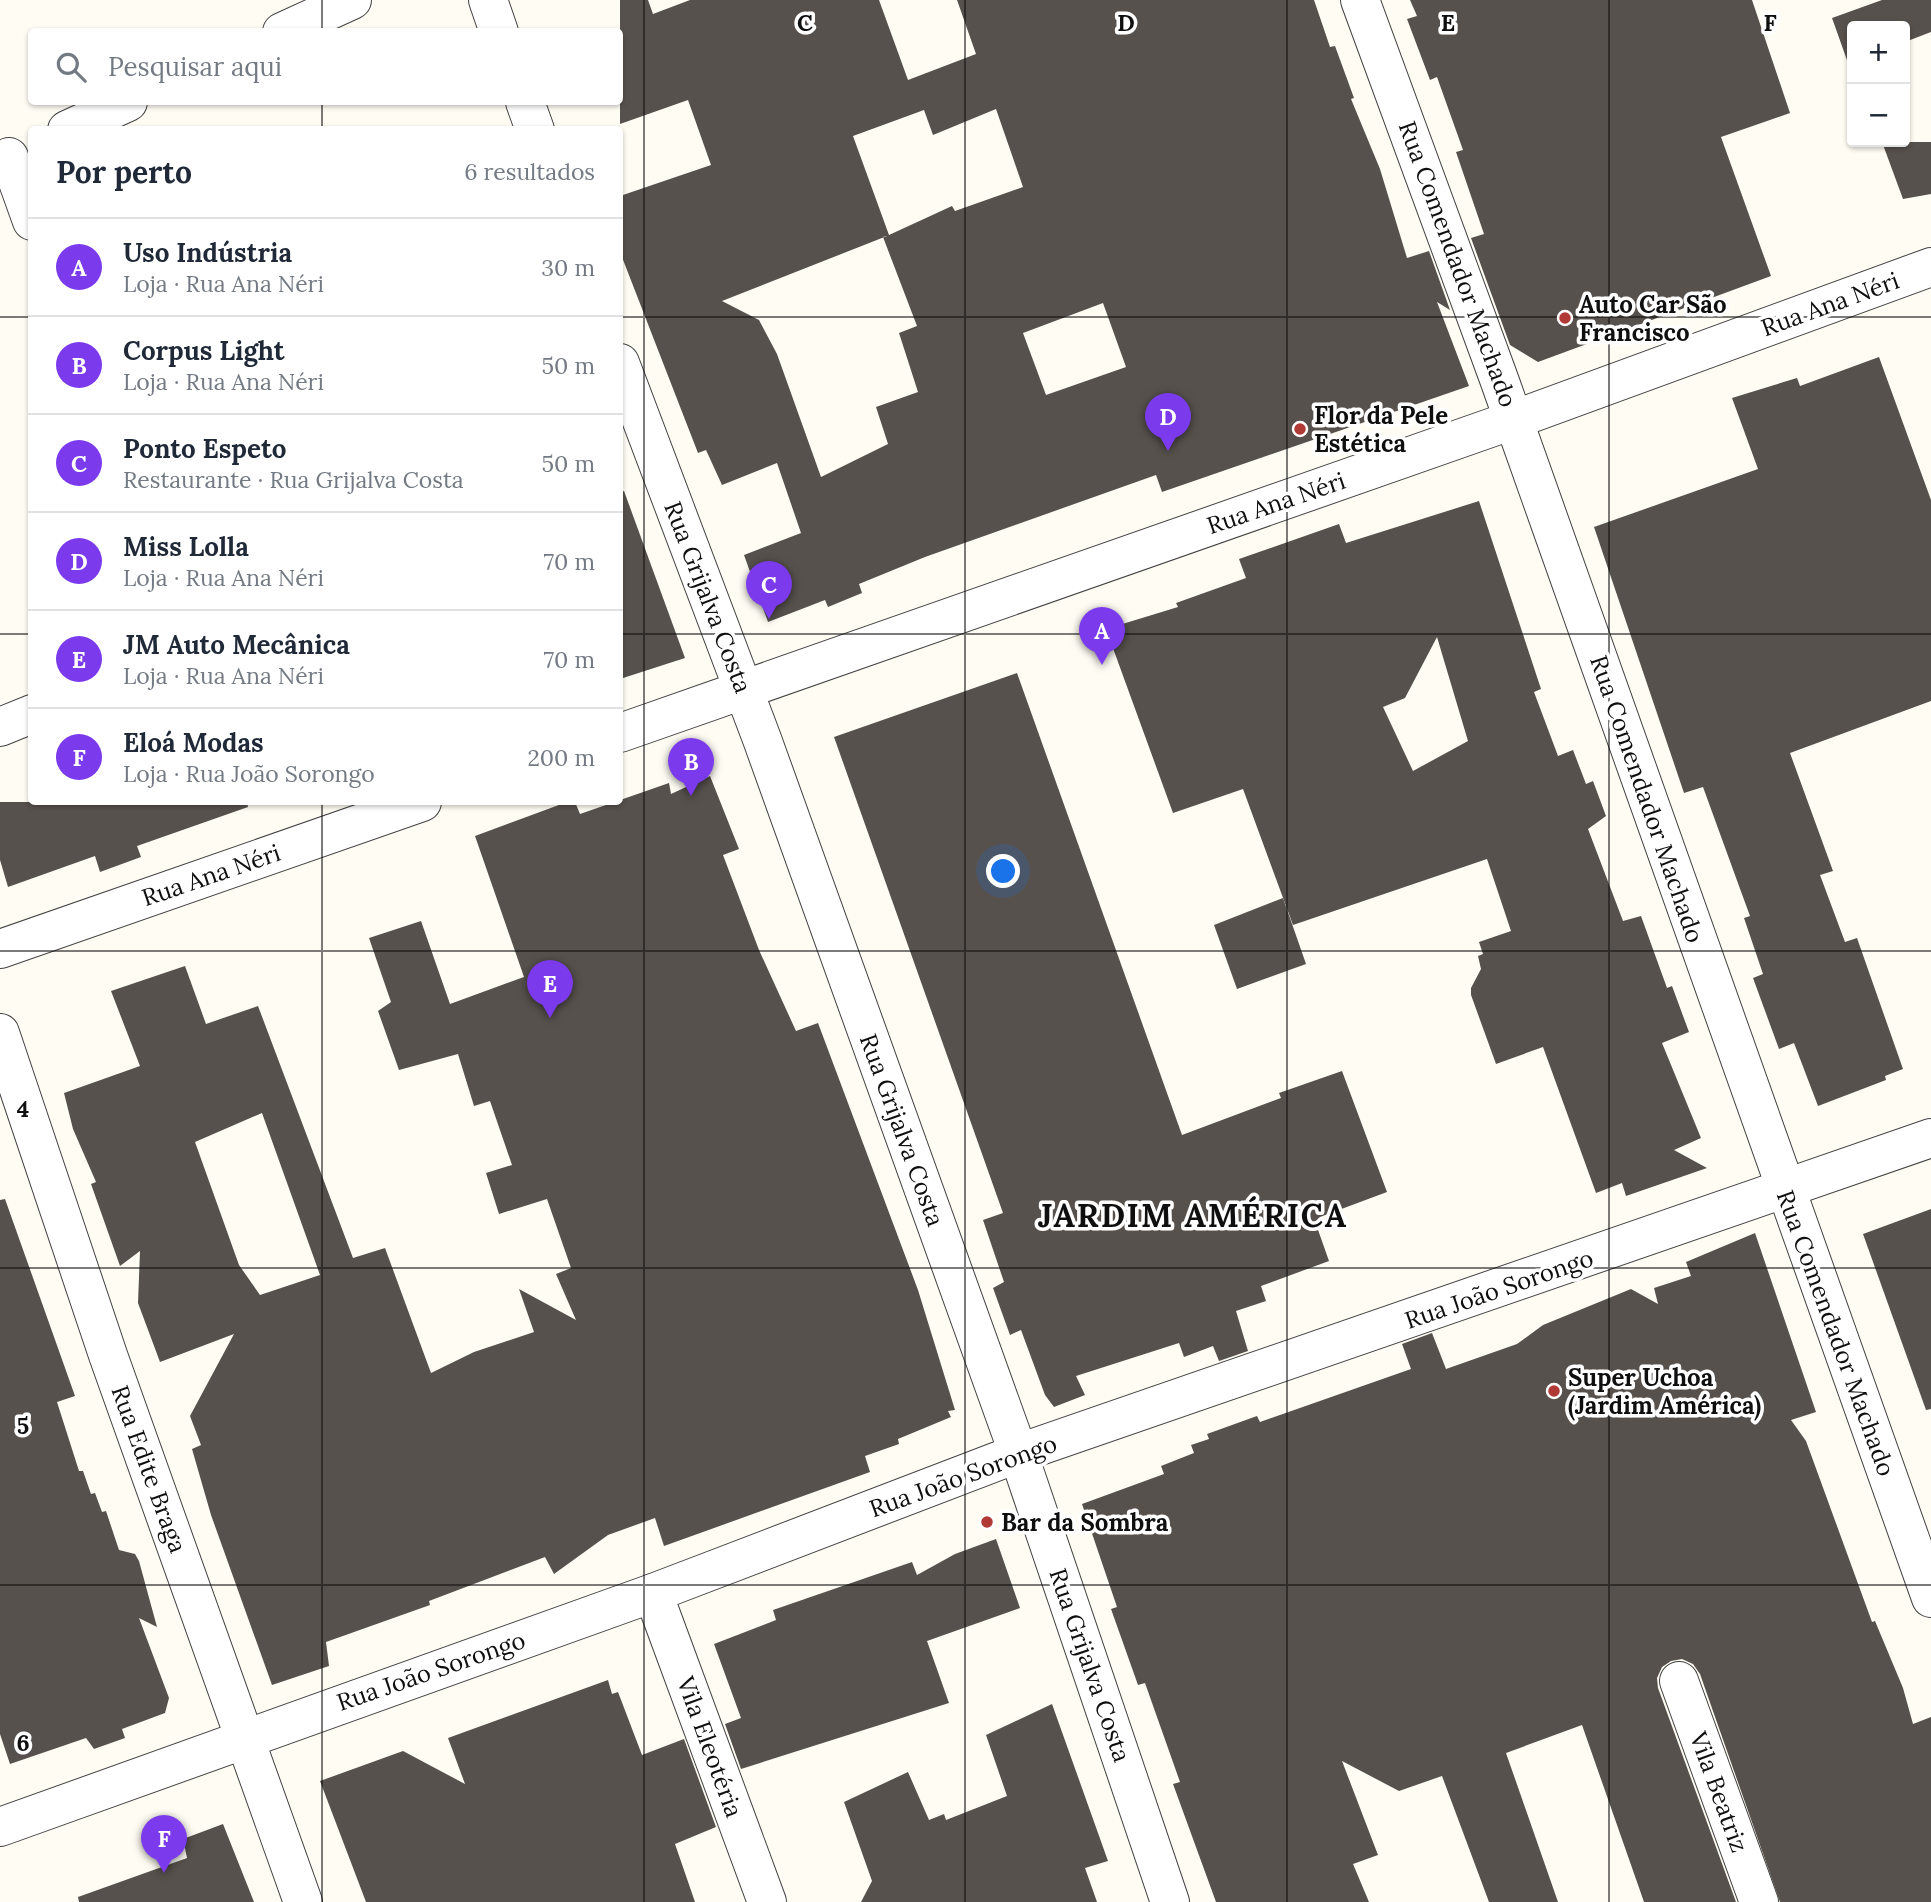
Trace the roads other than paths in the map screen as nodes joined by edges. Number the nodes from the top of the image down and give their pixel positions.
1 (352, 0) edge
2 (488, 0) edge
3 (1360, 0) edge
4 (291, 28) edge
5 (498, 28) edge
6 (121, 105) edge
7 (526, 105) edge
8 (76, 126) edge
9 (534, 126) edge
10 (13, 155) edge
11 (28, 206) edge
12 (1931, 267) edge
13 (623, 381) edge
14 (1514, 420) junction
15 (633, 443) edge
16 (744, 689) junction
17 (28, 716) edge
18 (0, 727) edge
19 (623, 732) edge
20 (413, 805) edge
21 (0, 949) edge
22 (0, 1033) edge
23 (1931, 1138) edge
24 (1785, 1190) junction
25 (1019, 1454) junction
26 (653, 1593) junction
27 (1931, 1598) edge
28 (1679, 1681) dead end
29 (245, 1736) junction
30 (0, 1827) edge
31 (303, 1902) edge
32 (767, 1902) edge
33 (1170, 1902) edge
34 (1759, 1902) edge

1 - 4 street
2 - 5 street
3 - 14 street, Rua Comendador Machado
6 - 8 street
7 - 9 street
10 - 11 street
12 - 14 street, Rua Ana Néri
13 - 15 street, Rua Grijalva Costa
14 - 16 street, Rua Ana Néri
14 - 24 street, Rua Comendador Machado
15 - 16 street, Rua Grijalva Costa
16 - 19 street, Rua Ana Néri
16 - 25 street, Rua Grijalva Costa
17 - 18 street
20 - 21 street, Rua Ana Néri
22 - 29 street, Rua Edite Braga
23 - 24 street, Rua João Sorongo
24 - 25 street, Rua João Sorongo
24 - 27 street, Rua Comendador Machado
25 - 26 street, Rua João Sorongo
25 - 33 street, Rua Grijalva Costa
26 - 29 street, Rua João Sorongo
26 - 32 street, Vila Eleotéria
28 - 34 street, Vila Beatriz
29 - 30 street, Rua João Sorongo
29 - 31 street, Rua Edite Braga

